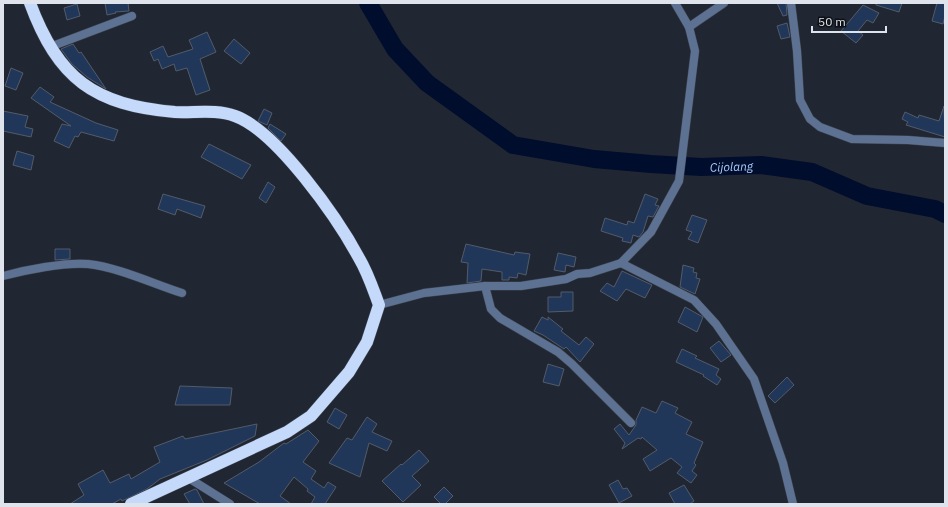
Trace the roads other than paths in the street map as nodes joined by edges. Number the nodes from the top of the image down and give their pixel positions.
1 (30, 3) edge
2 (675, 3) edge
3 (724, 3) edge
4 (791, 3) edge
5 (132, 16) dead end
6 (689, 27) junction
7 (50, 47) junction
8 (945, 143) edge
9 (621, 263) junction
10 (3, 276) edge
11 (485, 286) junction
12 (182, 293) dead end
13 (379, 305) junction
14 (631, 423) dead end
15 (187, 477) junction
16 (131, 504) edge
17 (230, 504) edge
18 (793, 504) edge

1 - 7 highway
2 - 6 street
3 - 6 street
4 - 8 street
5 - 7 street
6 - 9 street
7 - 13 highway
9 - 11 street
9 - 18 street
10 - 12 street
11 - 13 street
11 - 14 street
13 - 15 highway
15 - 16 highway
15 - 17 street

